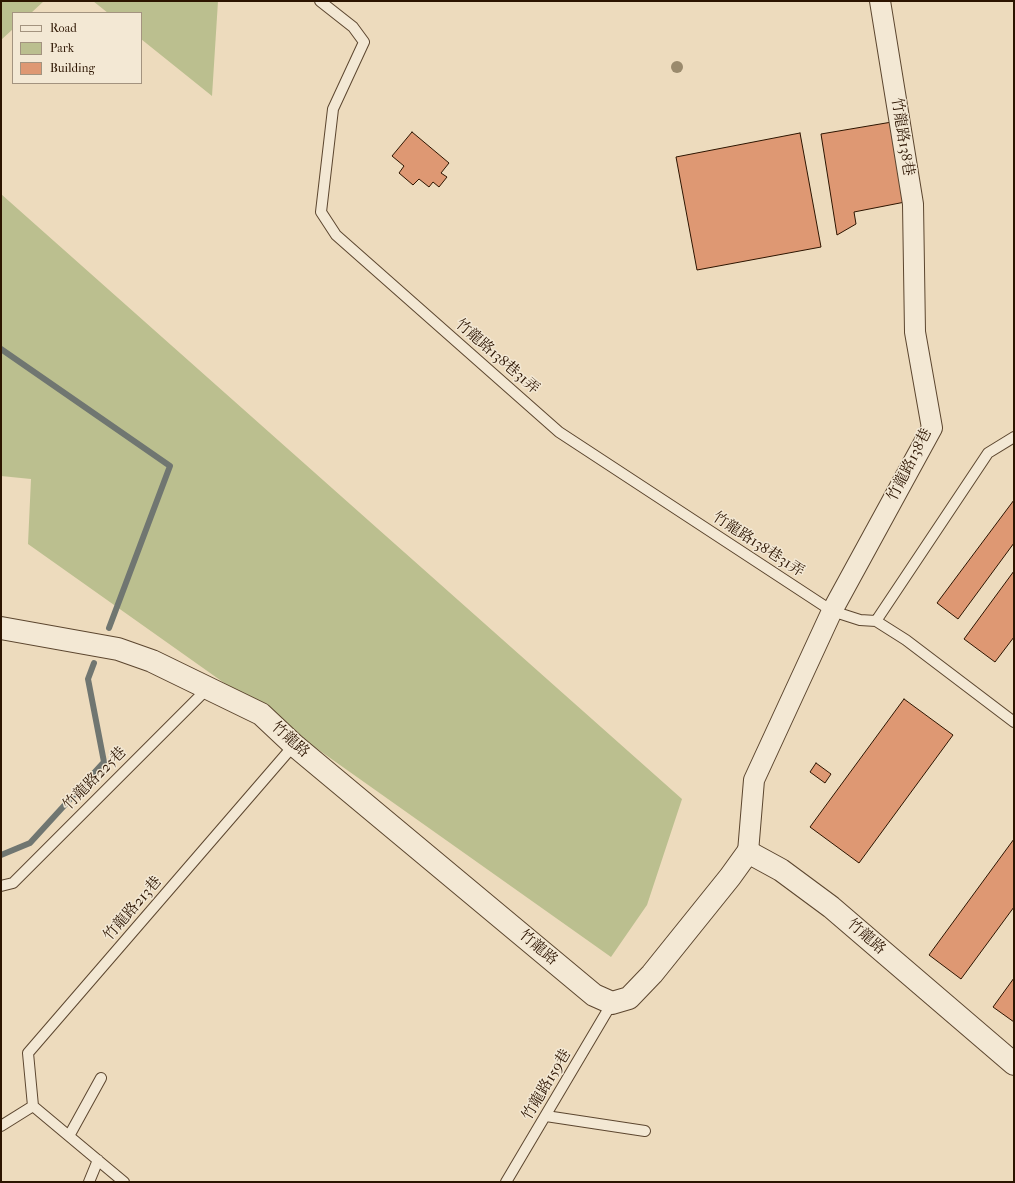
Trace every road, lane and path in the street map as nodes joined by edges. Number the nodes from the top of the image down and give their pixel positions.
1 (320, 1) edge
2 (880, 1) edge
3 (1014, 438) edge
4 (832, 611) junction
5 (876, 621) junction
6 (1, 628) edge
7 (208, 688) junction
8 (1014, 722) edge
9 (294, 745) junction
10 (748, 852) junction
11 (1, 886) edge
12 (612, 1003) junction
13 (1014, 1064) edge
14 (101, 1078) dead end
15 (33, 1106) junction
16 (546, 1116) junction
17 (1, 1126) edge
18 (645, 1131) dead end
19 (69, 1136) junction
20 (98, 1160) junction
21 (89, 1182) edge
22 (124, 1182) edge
23 (506, 1182) edge

1 - 4 lane, 竹龍路138巷31弄
2 - 4 street, 竹龍路138巷
3 - 5 lane
4 - 5 lane, 竹龍路138巷31弄
4 - 10 street, 竹龍路138巷
5 - 8 lane
6 - 7 street, 竹龍路
7 - 9 street, 竹龍路
7 - 11 lane, 竹龍路225巷
9 - 12 street, 竹龍路
9 - 15 lane, 竹龍路213巷
10 - 12 street
10 - 13 street, 竹龍路
12 - 16 lane, 竹龍路159巷
14 - 19 lane
15 - 17 lane
15 - 19 lane
16 - 18 lane
16 - 23 lane, 竹龍路159巷
19 - 20 lane
20 - 21 lane
20 - 22 lane

